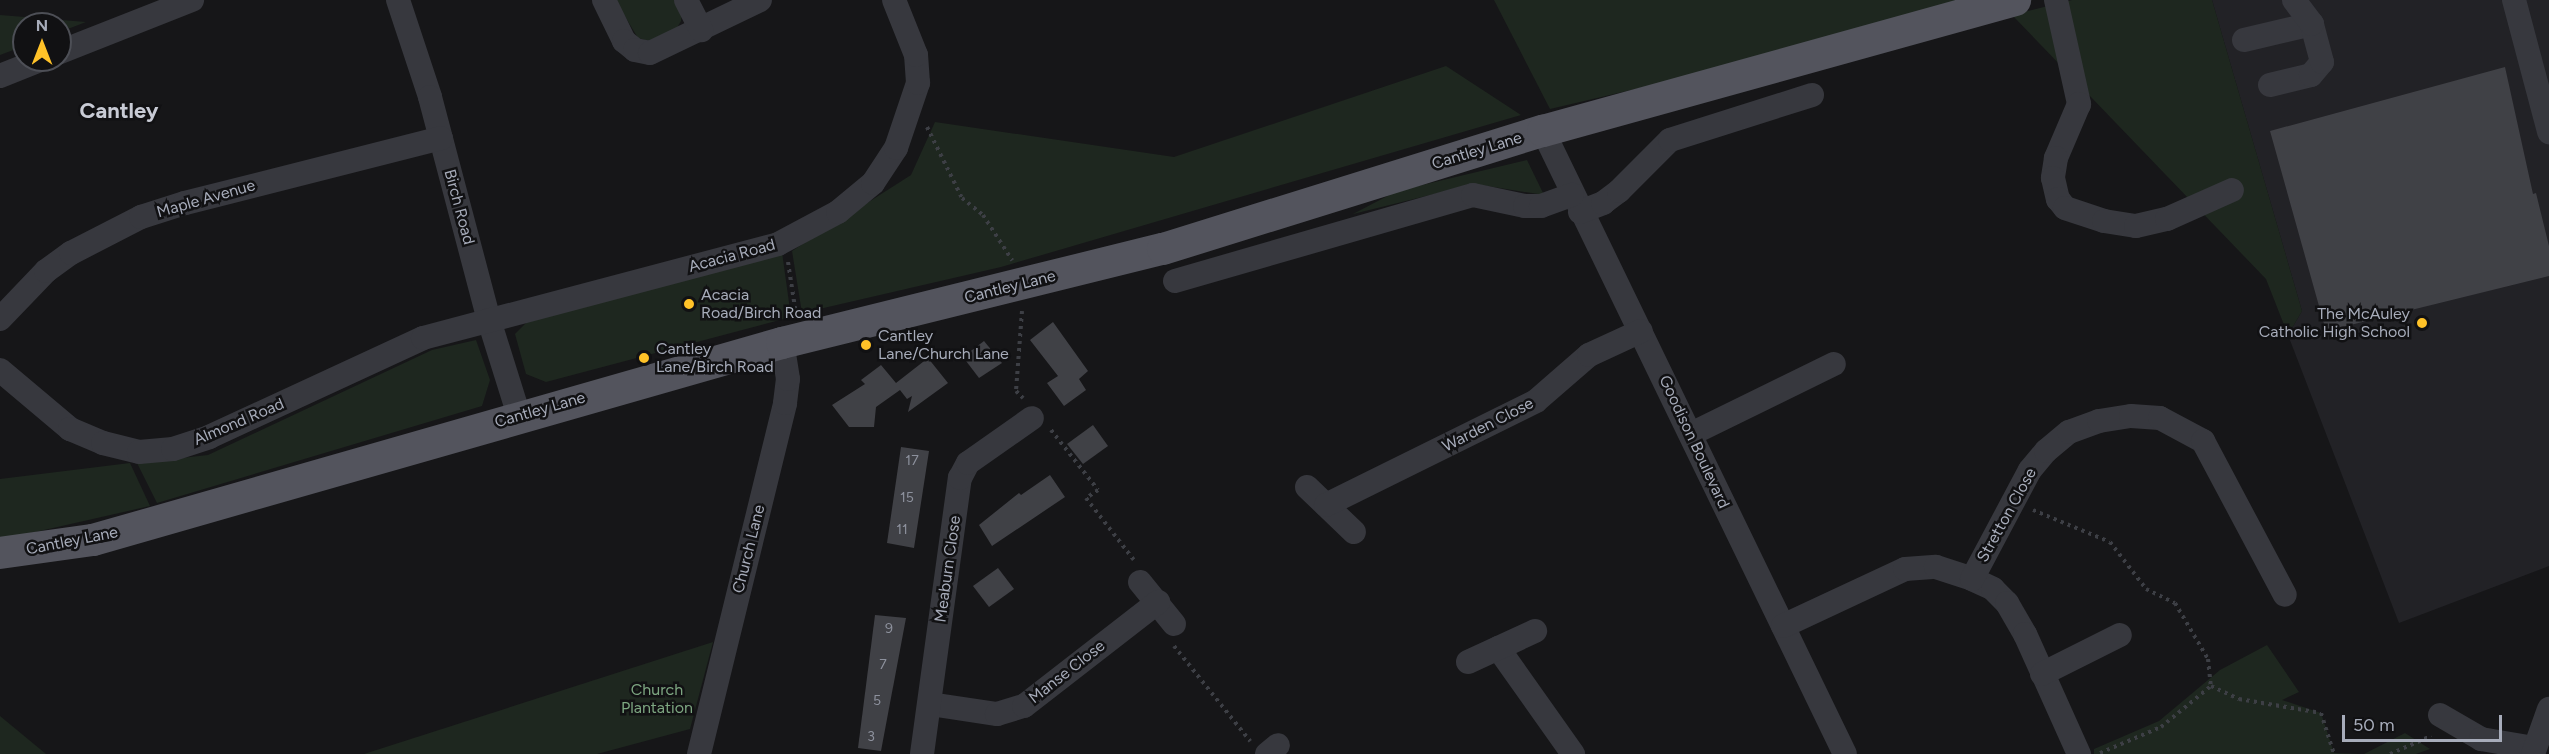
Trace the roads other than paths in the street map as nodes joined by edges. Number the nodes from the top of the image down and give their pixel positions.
1 (192, 0) edge
2 (398, 0) edge
3 (604, 0) edge
4 (686, 0) edge
5 (760, 0) edge
6 (894, 0) edge
7 (2015, 0) edge
8 (2056, 0) edge
9 (2294, 0) edge
10 (2514, 0) edge
11 (2312, 24) junction
12 (701, 30) junction
13 (2244, 40) dead end
14 (72, 47) edge
15 (2270, 85) dead end
16 (1812, 95) dead end
17 (1543, 131) junction
18 (2549, 132) edge
19 (441, 138) junction
20 (2232, 190) dead end
21 (1576, 204) junction
22 (1175, 281) dead end
23 (0, 319) edge
24 (489, 321) junction
25 (1641, 331) junction
26 (791, 341) junction
27 (1834, 364) dead end
28 (0, 370) edge
29 (519, 416) junction
30 (1035, 416) road end
31 (1691, 434) junction
32 (1307, 486) dead end
33 (1326, 505) junction
34 (1354, 532) dead end
35 (0, 554) edge
36 (1972, 579) junction
37 (1140, 582) road end
38 (2285, 595) dead end
39 (1158, 602) junction
40 (1174, 624) road end
41 (1782, 626) junction
42 (1535, 631) dead end
43 (2120, 635) dead end
44 (1498, 648) junction
45 (1468, 662) dead end
46 (2042, 674) junction
47 (930, 704) junction
48 (2549, 709) edge
49 (2440, 715) road end
50 (2534, 751) edge
51 (699, 754) edge
52 (922, 754) edge
53 (1573, 754) edge
54 (1845, 754) edge
55 (2079, 754) edge

1 - 14 street
2 - 19 street, Birch Road
3 - 12 street
4 - 12 street
5 - 12 street
6 - 24 street, Acacia Road
7 - 17 main road, Cantley Lane
8 - 20 street
9 - 11 street
10 - 18 street
11 - 13 street
11 - 15 street
16 - 21 street
17 - 21 street, Goodison Boulevard
17 - 26 main road, Cantley Lane
19 - 23 street, Maple Avenue
19 - 24 street, Birch Road
21 - 22 street
21 - 25 street, Goodison Boulevard
24 - 28 street, Almond Road
24 - 29 street, Birch Road
25 - 31 street, Goodison Boulevard
25 - 33 street, Warden Close
26 - 29 main road, Cantley Lane
26 - 51 street, Church Lane
27 - 31 street
29 - 35 main road, Cantley Lane
30 - 47 street, Meaburn Close
31 - 41 street, Goodison Boulevard
32 - 33 street
33 - 34 street
36 - 38 street, Stretton Close
36 - 41 street, Stretton Close
36 - 46 street
37 - 39 street
39 - 40 street
39 - 47 street, Manse Close
41 - 54 street, Goodison Boulevard
42 - 44 street
43 - 46 street
44 - 45 street
44 - 53 street
46 - 55 street
47 - 52 street, Meaburn Close
48 - 50 street
49 - 50 street

